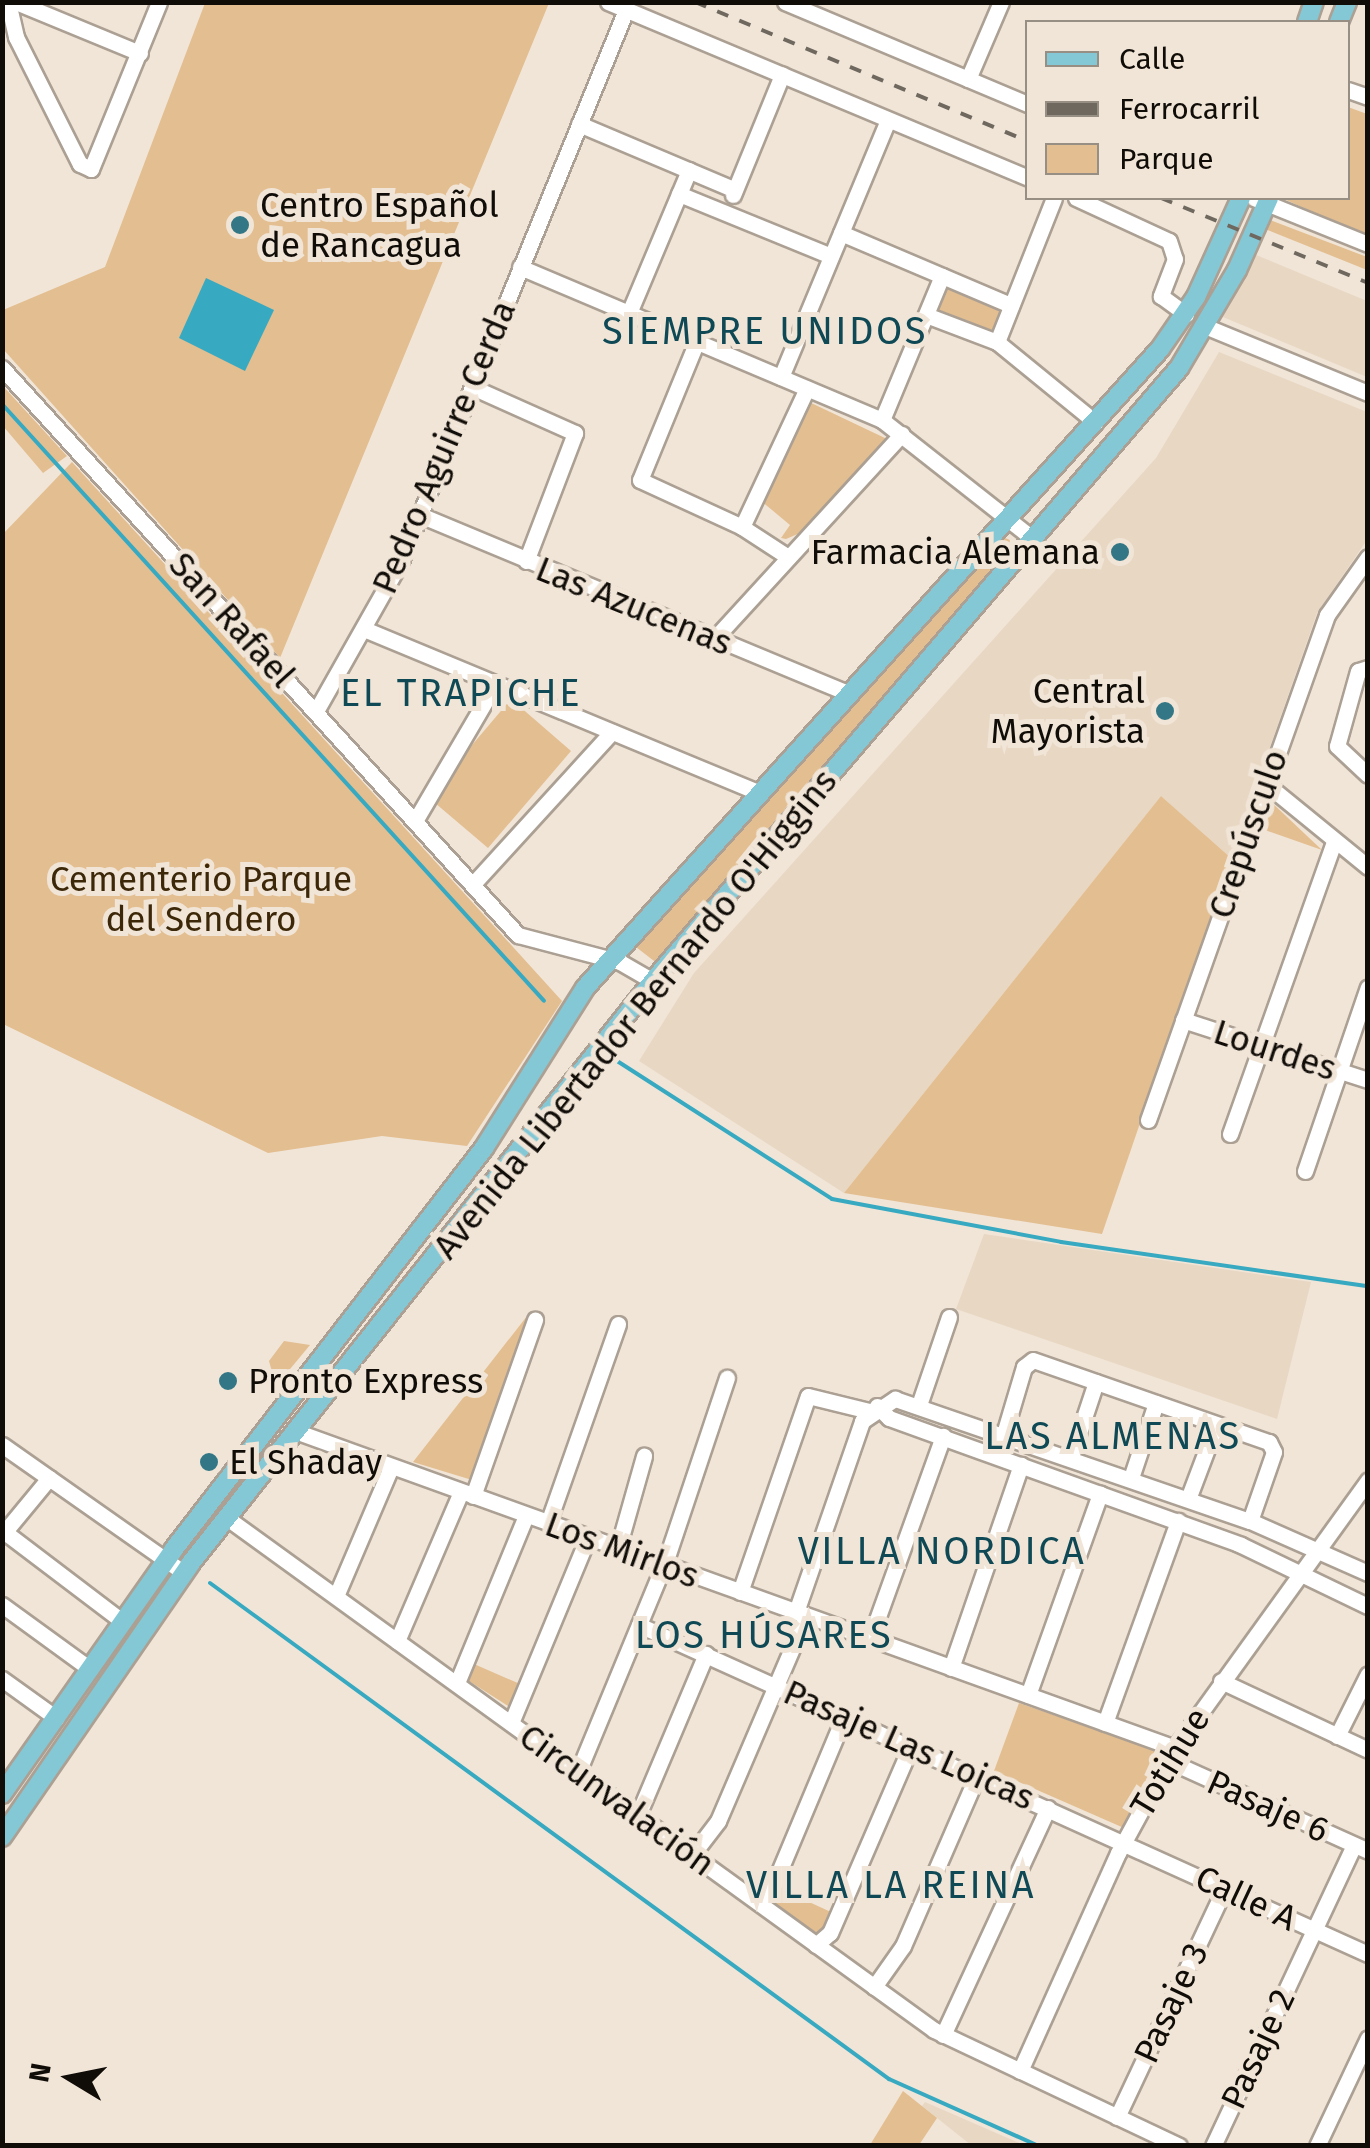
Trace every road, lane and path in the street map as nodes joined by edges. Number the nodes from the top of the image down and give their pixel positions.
1 (8, 2) edge
2 (16, 2) edge
3 (159, 2) edge
4 (608, 2) edge
5 (785, 2) edge
6 (1001, 2) edge
7 (57, 10) edge
8 (626, 10) junction
9 (9, 41) edge
10 (140, 54) junction
11 (782, 75) junction
12 (968, 79) junction
13 (1025, 103) edge
14 (888, 120) junction
15 (579, 124) junction
16 (689, 170) junction
17 (1025, 177) edge
18 (735, 190) junction
19 (679, 194) junction
20 (1053, 200) edge
21 (1080, 200) edge
22 (1240, 200) edge
23 (1263, 200) edge
24 (1265, 200) edge
25 (726, 213) junction
26 (841, 233) junction
27 (1368, 244) edge
28 (831, 256) junction
29 (520, 267) junction
30 (942, 276) junction
31 (1011, 305) junction
32 (629, 313) junction
33 (1186, 314) junction
34 (926, 315) junction
35 (1207, 327) junction
36 (697, 341) junction
37 (996, 342) junction
38 (2, 368) edge
39 (781, 376) junction
40 (472, 386) junction
41 (807, 388) junction
42 (1368, 392) edge
43 (882, 420) junction
44 (1095, 422) junction
45 (902, 434) junction
46 (420, 515) junction
47 (1008, 517) junction
48 (742, 528) junction
49 (1033, 540) junction
50 (788, 557) junction
51 (1368, 557) edge
52 (526, 561) junction
53 (364, 629) junction
54 (714, 638) junction
55 (1368, 668) edge
56 (496, 683) junction
57 (849, 694) junction
58 (316, 711) junction
59 (612, 732) junction
60 (1368, 774) edge
61 (1264, 783) junction
62 (759, 793) junction
63 (415, 821) junction
64 (1333, 844) junction
65 (1368, 867) edge
66 (473, 884) junction
67 (609, 960) junction
68 (653, 981) junction
69 (1368, 987) edge
70 (1183, 1020) junction
71 (1261, 1045) junction
72 (1339, 1070) junction
73 (1368, 1080) edge
74 (1148, 1120) dead end
75 (1230, 1134) dead end
76 (1305, 1171) dead end
77 (949, 1317) dead end
78 (535, 1320) dead end
79 (618, 1324) dead end
80 (727, 1378) dead end
81 (1096, 1382) junction
82 (1156, 1403) junction
83 (919, 1405) junction
84 (873, 1408) junction
85 (1216, 1425) junction
86 (295, 1431) junction
87 (1004, 1434) junction
88 (943, 1436) junction
89 (2, 1445) edge
90 (644, 1456) dead end
91 (1071, 1457) junction
92 (1022, 1465) junction
93 (391, 1467) junction
94 (49, 1478) junction
95 (1131, 1478) junction
96 (1368, 1480) edge
97 (467, 1494) junction
98 (1100, 1494) junction
99 (1188, 1499) junction
100 (526, 1516) junction
101 (227, 1518) junction
102 (1178, 1521) junction
103 (1250, 1521) junction
104 (548, 1523) junction
105 (4, 1533) edge
106 (588, 1537) junction
107 (618, 1548) junction
108 (1318, 1552) junction
109 (164, 1562) junction
110 (663, 1564) junction
111 (184, 1573) junction
112 (1368, 1573) edge
113 (1298, 1574) junction
114 (740, 1592) junction
115 (336, 1596) junction
116 (2, 1605) edge
117 (1368, 1606) edge
118 (801, 1614) junction
119 (123, 1622) junction
120 (639, 1625) junction
121 (870, 1639) junction
122 (397, 1641) junction
123 (706, 1654) junction
124 (950, 1668) junction
125 (90, 1669) junction
126 (1368, 1674) edge
127 (2, 1678) edge
128 (1221, 1680) junction
129 (457, 1683) junction
130 (776, 1686) junction
131 (1028, 1695) junction
132 (844, 1716) junction
133 (56, 1718) junction
134 (1105, 1723) junction
135 (511, 1724) junction
136 (1338, 1736) junction
137 (911, 1746) junction
138 (1368, 1750) edge
139 (1172, 1755) junction
140 (578, 1772) junction
141 (977, 1776) junction
142 (2, 1794) edge
143 (1048, 1808) junction
144 (638, 1815) junction
145 (5, 1828) edge
146 (1124, 1842) junction
147 (1361, 1848) edge
148 (692, 1855) junction
149 (1225, 1888) junction
150 (758, 1902) junction
151 (1314, 1930) junction
152 (816, 1945) junction
153 (1368, 1954) edge
154 (874, 1987) junction
155 (942, 2035) junction
156 (1368, 2038) edge
157 (1020, 2071) junction
158 (1117, 2117) junction
159 (1179, 2146) edge
160 (1214, 2146) edge
161 (1317, 2146) edge

1 - 9 street
2 - 7 street
3 - 10 street
4 - 8 street
5 - 12 street
6 - 12 street
7 - 10 street
8 - 11 street
8 - 15 street, Pedro Aguirre Cerda
9 - 10 street
11 - 14 street
11 - 18 street
12 - 13 street
14 - 17 street
14 - 26 street
15 - 16 street
15 - 29 street, Pedro Aguirre Cerda
16 - 18 street
16 - 19 street
18 - 25 street
19 - 25 street
19 - 32 street
20 - 31 street
21 - 33 street
22 - 33 main road, Avenida Libertador Bernardo O'Higgins
23 - 35 main road, Avenida Libertador Bernardo O'Higgins
24 - 27 street
25 - 28 street
26 - 28 street
26 - 30 street
28 - 39 street
29 - 32 street
29 - 40 street, Pedro Aguirre Cerda
30 - 31 street
30 - 34 street
31 - 37 street
32 - 36 street
33 - 44 main road, Avenida Libertador Bernardo O'Higgins
34 - 37 street
34 - 43 street
35 - 42 street
35 - 49 main road, Avenida Libertador Bernardo O'Higgins
36 - 39 street
36 - 48 street
37 - 44 street
38 - 58 street, San Rafael
39 - 41 street
40 - 46 street, Pedro Aguirre Cerda
40 - 52 street
41 - 43 street
41 - 48 street
43 - 45 street
44 - 47 main road, Avenida Libertador Bernardo O'Higgins
45 - 47 street
45 - 50 street
46 - 52 street, Las Azucenas
46 - 53 street, Pedro Aguirre Cerda
47 - 49 street
47 - 57 main road, Avenida Libertador Bernardo O'Higgins
48 - 50 street
49 - 68 main road, Avenida Libertador Bernardo O'Higgins
50 - 54 street
51 - 61 street, Crepúsculo
52 - 54 street, Las Azucenas
53 - 56 street
53 - 58 street, Pedro Aguirre Cerda
54 - 57 street, Las Azucenas
55 - 60 street
56 - 59 street
56 - 63 street
57 - 62 main road, Avenida Libertador Bernardo O'Higgins
58 - 63 street, San Rafael
59 - 62 street
59 - 66 street
61 - 64 street
61 - 70 street, Crepúsculo
62 - 67 main road, Avenida Libertador Bernardo O'Higgins
63 - 66 street, San Rafael
64 - 65 street
64 - 71 street
66 - 67 street, San Rafael
67 - 68 street, San Rafael
67 - 109 main road, Avenida Libertador Bernardo O'Higgins
68 - 86 main road, Avenida Libertador Bernardo O'Higgins
69 - 72 street
70 - 71 street, Lourdes
70 - 74 street, Crepúsculo
71 - 72 street, Lourdes
71 - 75 street
72 - 73 street, Lourdes
72 - 76 street
77 - 83 street
78 - 97 street
79 - 104 street
80 - 110 street
81 - 82 street
81 - 87 street
81 - 91 street
82 - 85 street
82 - 95 street
83 - 84 street
83 - 87 street
84 - 88 street
84 - 114 street
84 - 118 street
85 - 99 street
85 - 103 street
86 - 93 street, Los Mirlos
86 - 101 main road, Avenida Libertador Bernardo O'Higgins
87 - 91 street
88 - 92 street
88 - 121 street
89 - 94 street
90 - 107 street
91 - 95 street
92 - 98 street
92 - 124 street
93 - 97 street, Los Mirlos
93 - 115 street
94 - 105 street
94 - 109 street
95 - 99 street
96 - 108 street, Totihue
97 - 100 street, Los Mirlos
97 - 122 street
98 - 102 street
98 - 131 street
99 - 103 street
100 - 104 street, Los Mirlos
100 - 129 street
101 - 111 main road, Avenida Libertador Bernardo O'Higgins
101 - 115 street, Circunvalación
102 - 113 street
102 - 134 street
103 - 108 street
104 - 106 street, Los Mirlos
105 - 119 street
106 - 107 street, Los Mirlos
106 - 135 street
107 - 110 street, Los Mirlos
108 - 112 street
108 - 113 street, Totihue
109 - 111 street
109 - 119 main road, Avenida Libertador Bernardo O'Higgins
110 - 114 street, Los Mirlos
110 - 120 street
111 - 145 main road, Avenida Libertador Bernardo O'Higgins
113 - 117 street
113 - 128 street, Totihue
114 - 118 street, Los Mirlos
115 - 122 street, Circunvalación
116 - 125 street
118 - 121 street, Los Mirlos
118 - 130 street
119 - 125 main road, Avenida Libertador Bernardo O'Higgins
120 - 123 street, Pasaje Las Loicas
120 - 140 street
121 - 124 street, Los Mirlos
122 - 129 street, Circunvalación
123 - 130 street, Pasaje Las Loicas
123 - 144 street
124 - 131 street, Los Mirlos
125 - 133 main road, Avenida Libertador Bernardo O'Higgins
126 - 136 street
127 - 133 street
128 - 136 street
128 - 139 street, Totihue
129 - 135 street, Circunvalación
130 - 132 street, Pasaje Las Loicas
130 - 148 street
131 - 134 street, Los Mirlos
132 - 137 street, Pasaje Las Loicas
132 - 150 street
133 - 142 main road, Avenida Libertador Bernardo O'Higgins
134 - 139 street, Los Mirlos
135 - 140 street, Circunvalación
136 - 138 street
137 - 141 street, Pasaje Las Loicas
137 - 152 street
139 - 146 street, Totihue
139 - 147 street, Pasaje 6
140 - 144 street, Circunvalación
141 - 143 street, Pasaje Las Loicas
141 - 154 street
143 - 146 street, Pasaje Las Loicas
143 - 155 street
144 - 148 street, Circunvalación
146 - 149 street, Calle A
146 - 157 street, Totihue
147 - 151 street, Pasaje 2
148 - 150 street, Circunvalación
149 - 151 street, Calle A
149 - 158 street, Pasaje 3
150 - 152 street, Circunvalación
151 - 153 street, Calle A
151 - 160 street, Pasaje 2
152 - 154 street, Circunvalación
154 - 155 street, Circunvalación
155 - 157 street, Circunvalación
156 - 161 street
157 - 158 street, Circunvalación
158 - 159 street, Circunvalación

